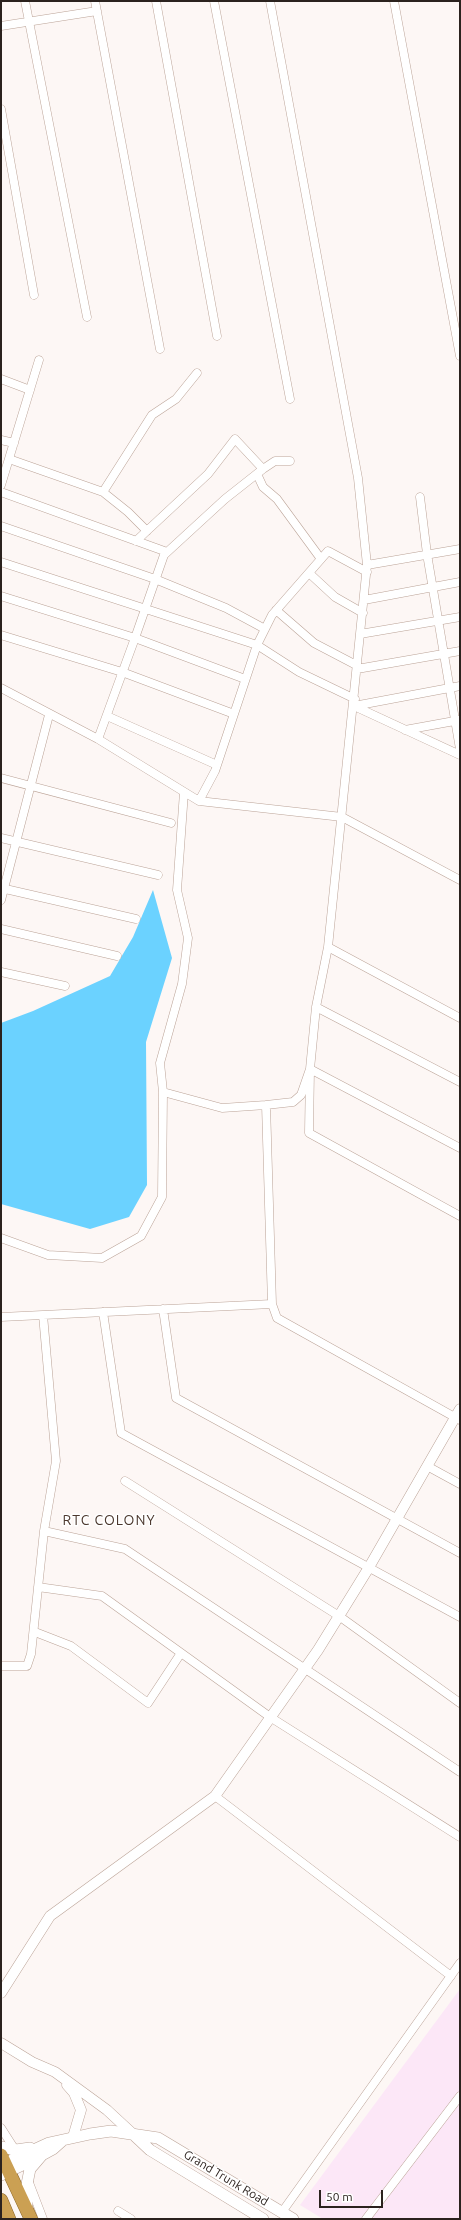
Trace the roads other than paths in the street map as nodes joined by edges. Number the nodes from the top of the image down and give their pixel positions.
1 (25, 1) edge
2 (95, 1) edge
3 (156, 1) edge
4 (214, 1) edge
5 (270, 1) edge
6 (394, 1) edge
7 (97, 11) junction
8 (29, 22) junction
9 (1, 26) edge
10 (1, 109) edge
11 (34, 295) dead end
12 (87, 317) dead end
13 (217, 336) dead end
14 (160, 349) dead end
15 (460, 356) edge
16 (39, 360) dead end
17 (197, 373) dead end
18 (1, 379) edge
19 (30, 390) junction
20 (290, 399) dead end
21 (1, 440) edge
22 (14, 443) junction
23 (9, 459) junction
24 (290, 461) dead end
25 (260, 472) junction
26 (1, 484) edge
27 (1, 492) edge
28 (103, 492) junction
29 (420, 497) dead end
30 (1, 526) edge
31 (147, 531) junction
32 (136, 541) junction
33 (460, 549) edge
34 (167, 552) junction
35 (427, 554) junction
36 (321, 559) junction
37 (1, 562) edge
38 (367, 569) junction
39 (309, 573) junction
40 (155, 579) junction
41 (460, 582) edge
42 (433, 587) junction
43 (1, 596) edge
44 (364, 600) junction
45 (145, 609) junction
46 (276, 610) junction
47 (363, 613) junction
48 (460, 616) edge
49 (438, 620) junction
50 (265, 629) junction
51 (360, 634) junction
52 (1, 635) edge
53 (135, 638) junction
54 (257, 645) junction
55 (460, 651) edge
56 (444, 654) junction
57 (358, 668) junction
58 (122, 672) junction
59 (246, 679) junction
60 (460, 686) edge
61 (1, 688) edge
62 (450, 688) junction
63 (354, 703) junction
64 (234, 714) junction
65 (49, 715) junction
66 (107, 716) junction
67 (458, 720) edge
68 (406, 730) junction
69 (98, 739) junction
70 (460, 748) edge
71 (460, 755) edge
72 (217, 765) junction
73 (1, 778) edge
74 (30, 787) junction
75 (184, 792) junction
76 (199, 802) junction
77 (342, 817) junction
78 (171, 823) dead end
79 (1, 838) edge
80 (16, 843) junction
81 (158, 875) dead end
82 (460, 880) edge
83 (3, 888) edge
84 (1, 900) edge
85 (136, 919) dead end
86 (1, 929) edge
87 (328, 947) junction
88 (118, 956) dead end
89 (1, 972) edge
90 (65, 986) dead end
91 (316, 1007) junction
92 (460, 1018) edge
93 (310, 1069) junction
94 (460, 1082) edge
95 (163, 1092) junction
96 (266, 1105) junction
97 (460, 1148) edge
98 (460, 1216) edge
99 (1, 1238) edge
100 (272, 1304) junction
101 (163, 1309) junction
102 (103, 1312) junction
103 (44, 1315) junction
104 (1, 1317) edge
105 (458, 1416) edge
106 (428, 1466) junction
107 (125, 1481) dead end
108 (460, 1484) edge
109 (397, 1519) junction
110 (44, 1531) junction
111 (460, 1552) edge
112 (368, 1569) junction
113 (38, 1587) junction
114 (339, 1616) junction
115 (460, 1617) edge
116 (35, 1632) junction
117 (181, 1653) junction
118 (1, 1666) edge
119 (305, 1668) junction
120 (460, 1703) edge
121 (270, 1717) junction
122 (460, 1772) edge
123 (215, 1796) junction
124 (460, 1837) edge
125 (460, 1963) edge
126 (451, 1976) junction
127 (1, 1993) edge
128 (1, 2043) edge
129 (54, 2072) junction
130 (460, 2096) edge
131 (1, 2128) edge
132 (134, 2135) junction
133 (68, 2139) junction
134 (1, 2147) edge
135 (40, 2151) junction
136 (20, 2157) junction
137 (4, 2166) edge
138 (28, 2179) junction
139 (1, 2200) edge
140 (118, 2211) dead end
141 (282, 2212) junction
142 (29, 2214) edge
143 (9, 2219) edge
144 (43, 2219) edge
145 (131, 2219) edge
146 (263, 2219) edge
147 (293, 2219) edge
148 (366, 2219) edge

1 - 8 street
2 - 7 street
3 - 13 street
4 - 20 street
5 - 38 street
6 - 15 street
7 - 8 street
7 - 14 street
8 - 9 street
8 - 12 street
10 - 11 street
16 - 19 street
17 - 28 street
18 - 19 street
19 - 22 street
21 - 22 street
22 - 23 street
23 - 26 street
23 - 28 street
24 - 25 street
25 - 31 street
25 - 34 street
25 - 36 street
27 - 32 street
28 - 31 street
29 - 35 street
30 - 40 street
31 - 32 street
32 - 34 street
33 - 35 street
34 - 40 street
35 - 38 street
35 - 42 street
36 - 38 street
36 - 39 street
37 - 45 street
38 - 44 street
39 - 46 street
39 - 47 street
40 - 45 street
40 - 50 street
41 - 42 street
42 - 44 street
42 - 49 street
43 - 53 street
44 - 47 street
45 - 53 street
45 - 54 street
46 - 50 street
46 - 57 street
47 - 51 street
48 - 49 street
49 - 51 street
49 - 56 street
50 - 54 street
51 - 57 street
52 - 58 street
53 - 58 street
53 - 59 street
54 - 59 street
54 - 63 street
55 - 56 street
56 - 57 street
56 - 62 street
57 - 63 street
58 - 64 street
58 - 66 street
59 - 64 street
60 - 62 street
61 - 65 street
62 - 63 street
62 - 67 street
63 - 68 street
63 - 77 street
64 - 72 street
65 - 69 street
65 - 74 street
66 - 69 street
66 - 72 street
67 - 68 street
67 - 70 street
68 - 71 street
69 - 75 street
72 - 76 street
73 - 74 street
74 - 78 street
74 - 80 street
75 - 76 street
75 - 95 street
76 - 77 street
77 - 82 street
77 - 87 street
79 - 80 street
80 - 81 street
80 - 83 street
83 - 84 street
83 - 85 street
86 - 88 street
87 - 91 street
87 - 92 street
89 - 90 street
91 - 93 street
91 - 94 street
93 - 96 street
93 - 97 street
93 - 98 street
95 - 96 street
95 - 99 street
96 - 100 street
100 - 101 street
100 - 105 street
101 - 102 street
101 - 109 street
102 - 103 street
102 - 112 street
103 - 104 street
103 - 110 street
105 - 106 street
106 - 108 street
106 - 109 street
107 - 114 street
109 - 111 street
109 - 112 street
110 - 113 street
110 - 119 street
112 - 114 street
112 - 115 street
113 - 116 street
113 - 117 street
114 - 119 street
114 - 120 street
116 - 117 street
116 - 118 street
117 - 121 street
119 - 121 street
119 - 122 street
121 - 123 street
121 - 124 street
123 - 126 street
123 - 127 street
125 - 126 street
126 - 141 street
128 - 129 street
129 - 132 street
129 - 133 street
130 - 148 street
131 - 136 street
132 - 133 main road
132 - 141 main road, Grand Trunk Road
132 - 146 main road
133 - 135 main road
134 - 136 main road
135 - 136 main road
135 - 136 main road
135 - 138 main road
136 - 137 main road
136 - 138 street
137 - 142 highway
138 - 142 main road
138 - 144 street
139 - 143 highway
140 - 145 street
141 - 147 main road, Grand Trunk Road

